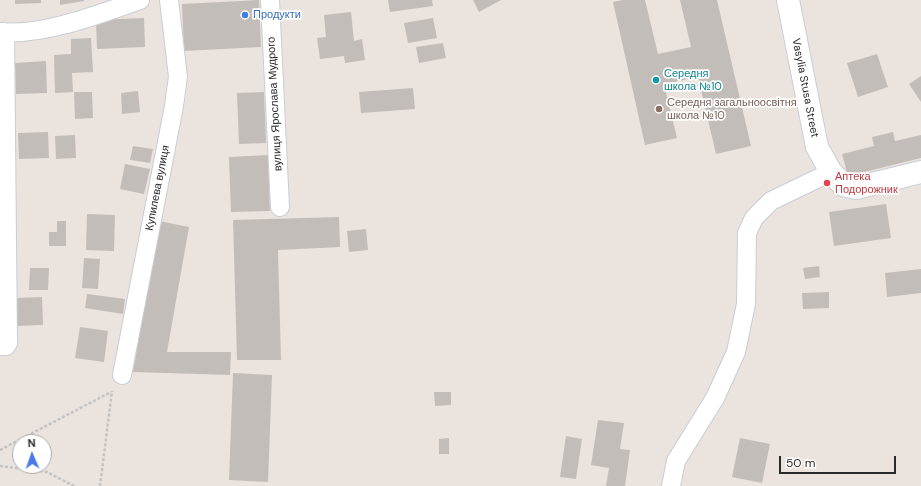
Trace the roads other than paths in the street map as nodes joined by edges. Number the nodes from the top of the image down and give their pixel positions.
1 (140, 0) edge
2 (169, 0) edge
3 (270, 0) edge
4 (788, 0) edge
5 (2, 32) edge
6 (831, 172) junction
7 (921, 172) edge
8 (280, 208) dead end
9 (0, 346) edge
10 (122, 375) road end
11 (671, 486) edge

1 - 5 street
2 - 10 street, Купилева вулиця
3 - 8 street, вулиця Ярослава Мудрого
4 - 6 street, Vasylia Stusa Street
5 - 9 street
6 - 7 street, Vasylia Stusa Street
6 - 11 street

